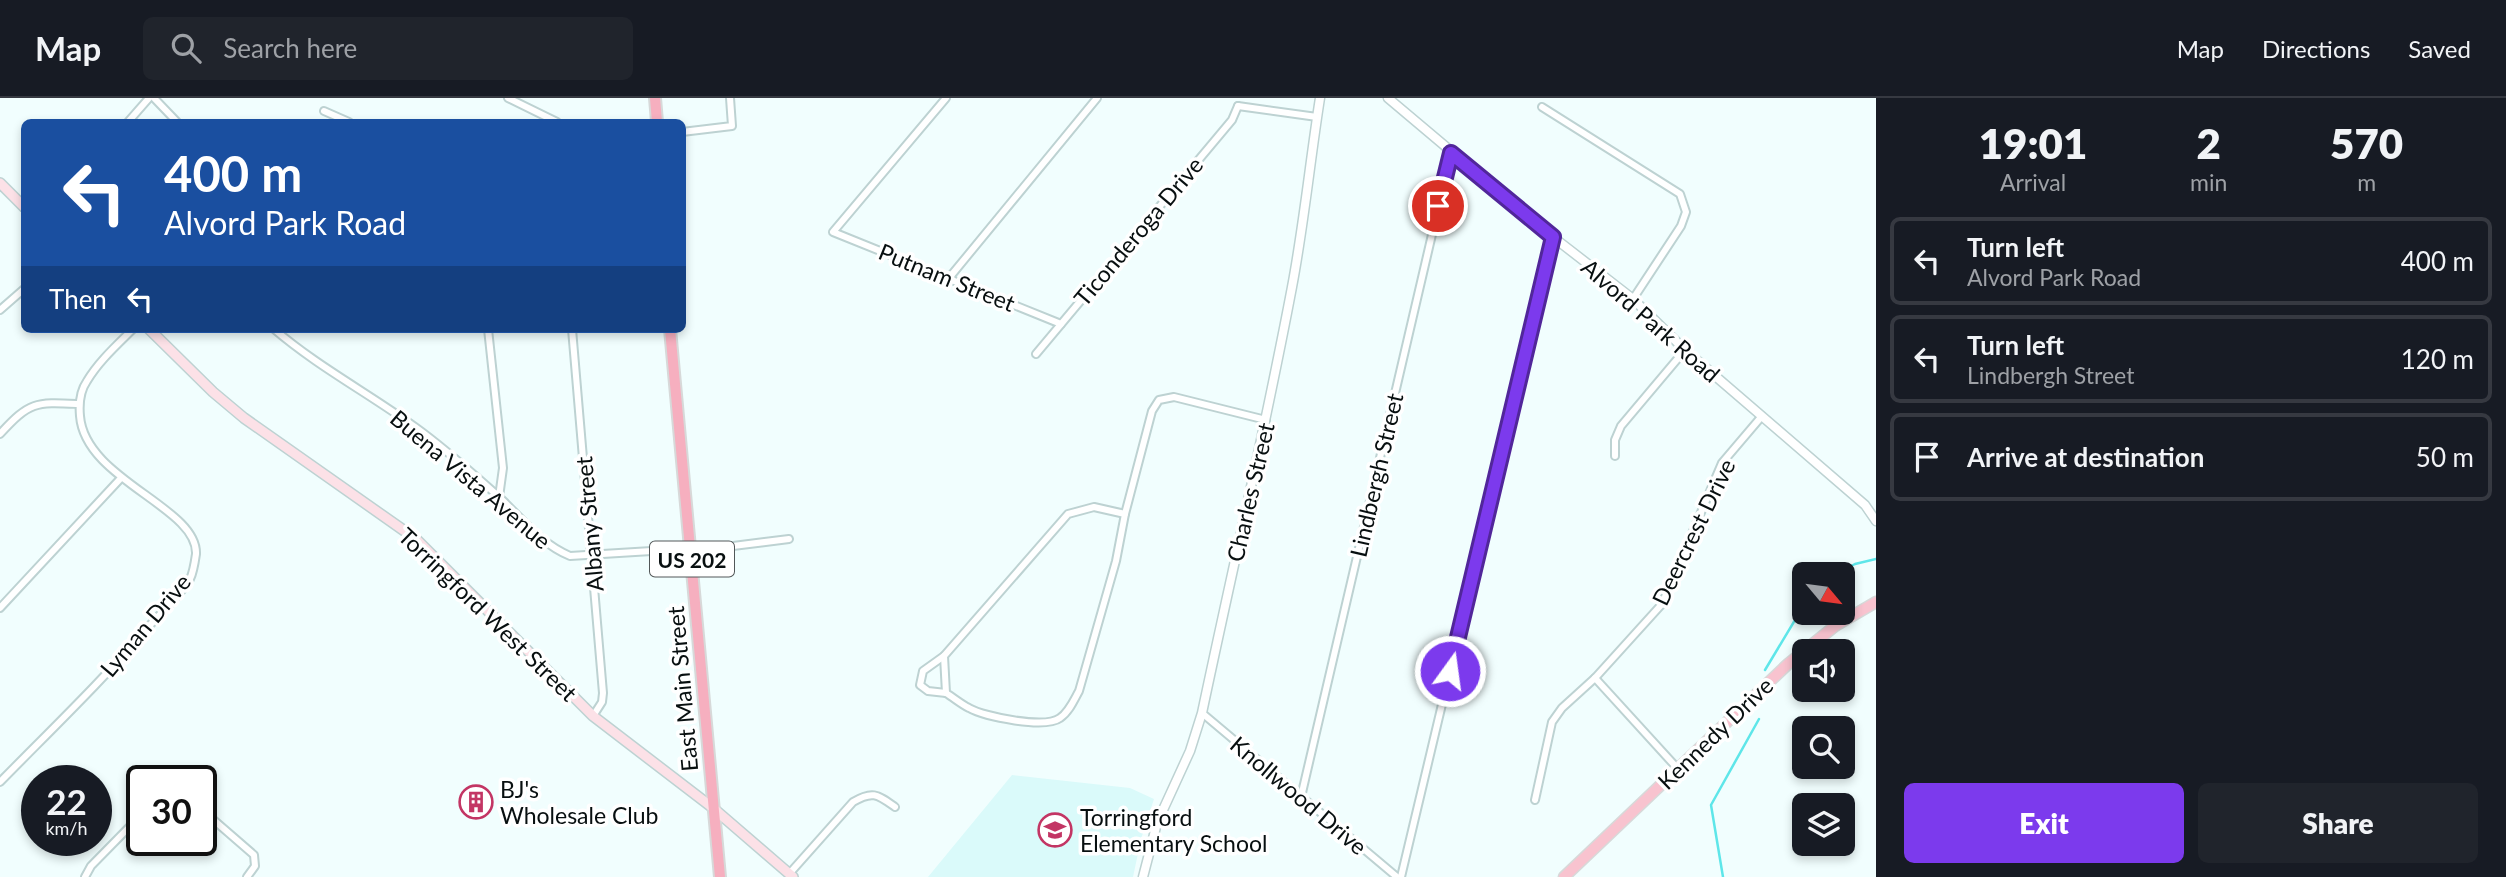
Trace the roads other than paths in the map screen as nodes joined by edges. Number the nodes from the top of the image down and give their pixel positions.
1 (151, 98) edge
2 (508, 98) edge
3 (655, 98) edge
4 (730, 98) edge
5 (946, 98) edge
6 (1097, 98) edge
7 (1237, 98) edge
8 (1320, 98) edge
9 (1388, 98) edge
10 (1238, 106) junction
11 (1542, 107) dead end
12 (324, 111) dead end
13 (1317, 117) junction
14 (131, 119) edge
15 (174, 119) edge
16 (342, 119) edge
17 (551, 119) edge
18 (657, 119) edge
19 (686, 132) edge
20 (1451, 153) junction
21 (0, 183) edge
22 (21, 204) edge
23 (1553, 237) junction
24 (949, 278) junction
25 (21, 292) edge
26 (1633, 299) junction
27 (0, 310) edge
28 (1061, 324) junction
29 (129, 333) edge
30 (153, 333) edge
31 (279, 333) edge
32 (488, 333) edge
33 (572, 333) edge
34 (670, 333) edge
35 (1685, 351) junction
36 (1036, 355) dead end
37 (79, 404) junction
38 (1762, 416) junction
39 (1266, 420) junction
40 (0, 433) edge
41 (1615, 456) dead end
42 (121, 478) junction
43 (499, 497) junction
44 (1125, 514) junction
45 (1876, 521) edge
46 (789, 539) dead end
47 (691, 549) junction
48 (591, 554) junction
49 (1876, 602) edge
50 (0, 608) edge
51 (944, 656) junction
52 (1594, 678) junction
53 (946, 693) junction
54 (1202, 713) junction
55 (593, 716) junction
56 (1678, 769) junction
57 (0, 782) edge
58 (1301, 797) junction
59 (1535, 800) dead end
60 (895, 807) dead end
61 (713, 808) junction
62 (217, 823) edge
63 (126, 830) edge
64 (791, 876) edge
65 (85, 877) edge
66 (247, 877) edge
67 (720, 877) edge
68 (1143, 877) edge
69 (1399, 877) edge
70 (1564, 877) edge

1 - 14 street
1 - 15 street
2 - 17 street
3 - 18 highway
4 - 19 street
5 - 24 street, Putnam Street
6 - 24 street
7 - 10 street
8 - 13 street, Charles Street
9 - 20 street, Alvord Park Road
10 - 13 street
10 - 28 street, Ticonderoga Drive
11 - 26 street
12 - 16 street
13 - 39 street, Charles Street
20 - 23 street, Alvord Park Road
20 - 58 street, Lindbergh Street
21 - 22 main road
23 - 26 street, Alvord Park Road
23 - 69 street
24 - 28 street, Putnam Street
25 - 27 street
26 - 35 street, Alvord Park Road
28 - 36 street, Ticonderoga Drive
29 - 37 street
30 - 55 main road, Torringford West Street
31 - 43 street, Buena Vista Avenue
32 - 43 street
33 - 48 street, Albany Street
34 - 47 highway, East Main Street / US 202
35 - 38 street, Alvord Park Road
35 - 41 street
37 - 40 street
37 - 42 street, Lyman Drive
38 - 45 street, Alvord Park Road
38 - 52 street, Deercrest Drive
39 - 44 street
39 - 54 street, Charles Street
42 - 50 street
42 - 57 street, Lyman Drive
43 - 48 street, Buena Vista Avenue
44 - 51 street
44 - 53 street
46 - 47 street, Buena Vista Avenue
47 - 48 street, Buena Vista Avenue
47 - 61 highway, East Main Street / US 202
48 - 55 street, Albany Street
49 - 56 main road, Kennedy Drive
51 - 53 street
51 - 53 street
52 - 56 street
52 - 59 street, Deercrest Drive
54 - 58 street, Knollwood Drive
54 - 68 street, Charles Street
55 - 61 main road, Torringford West Street
56 - 70 main road, Kennedy Drive
58 - 69 street, Knollwood Drive
60 - 64 street
61 - 64 main road, Torringford West Street
61 - 67 highway, East Main Street / US 202
62 - 66 street
63 - 65 street

